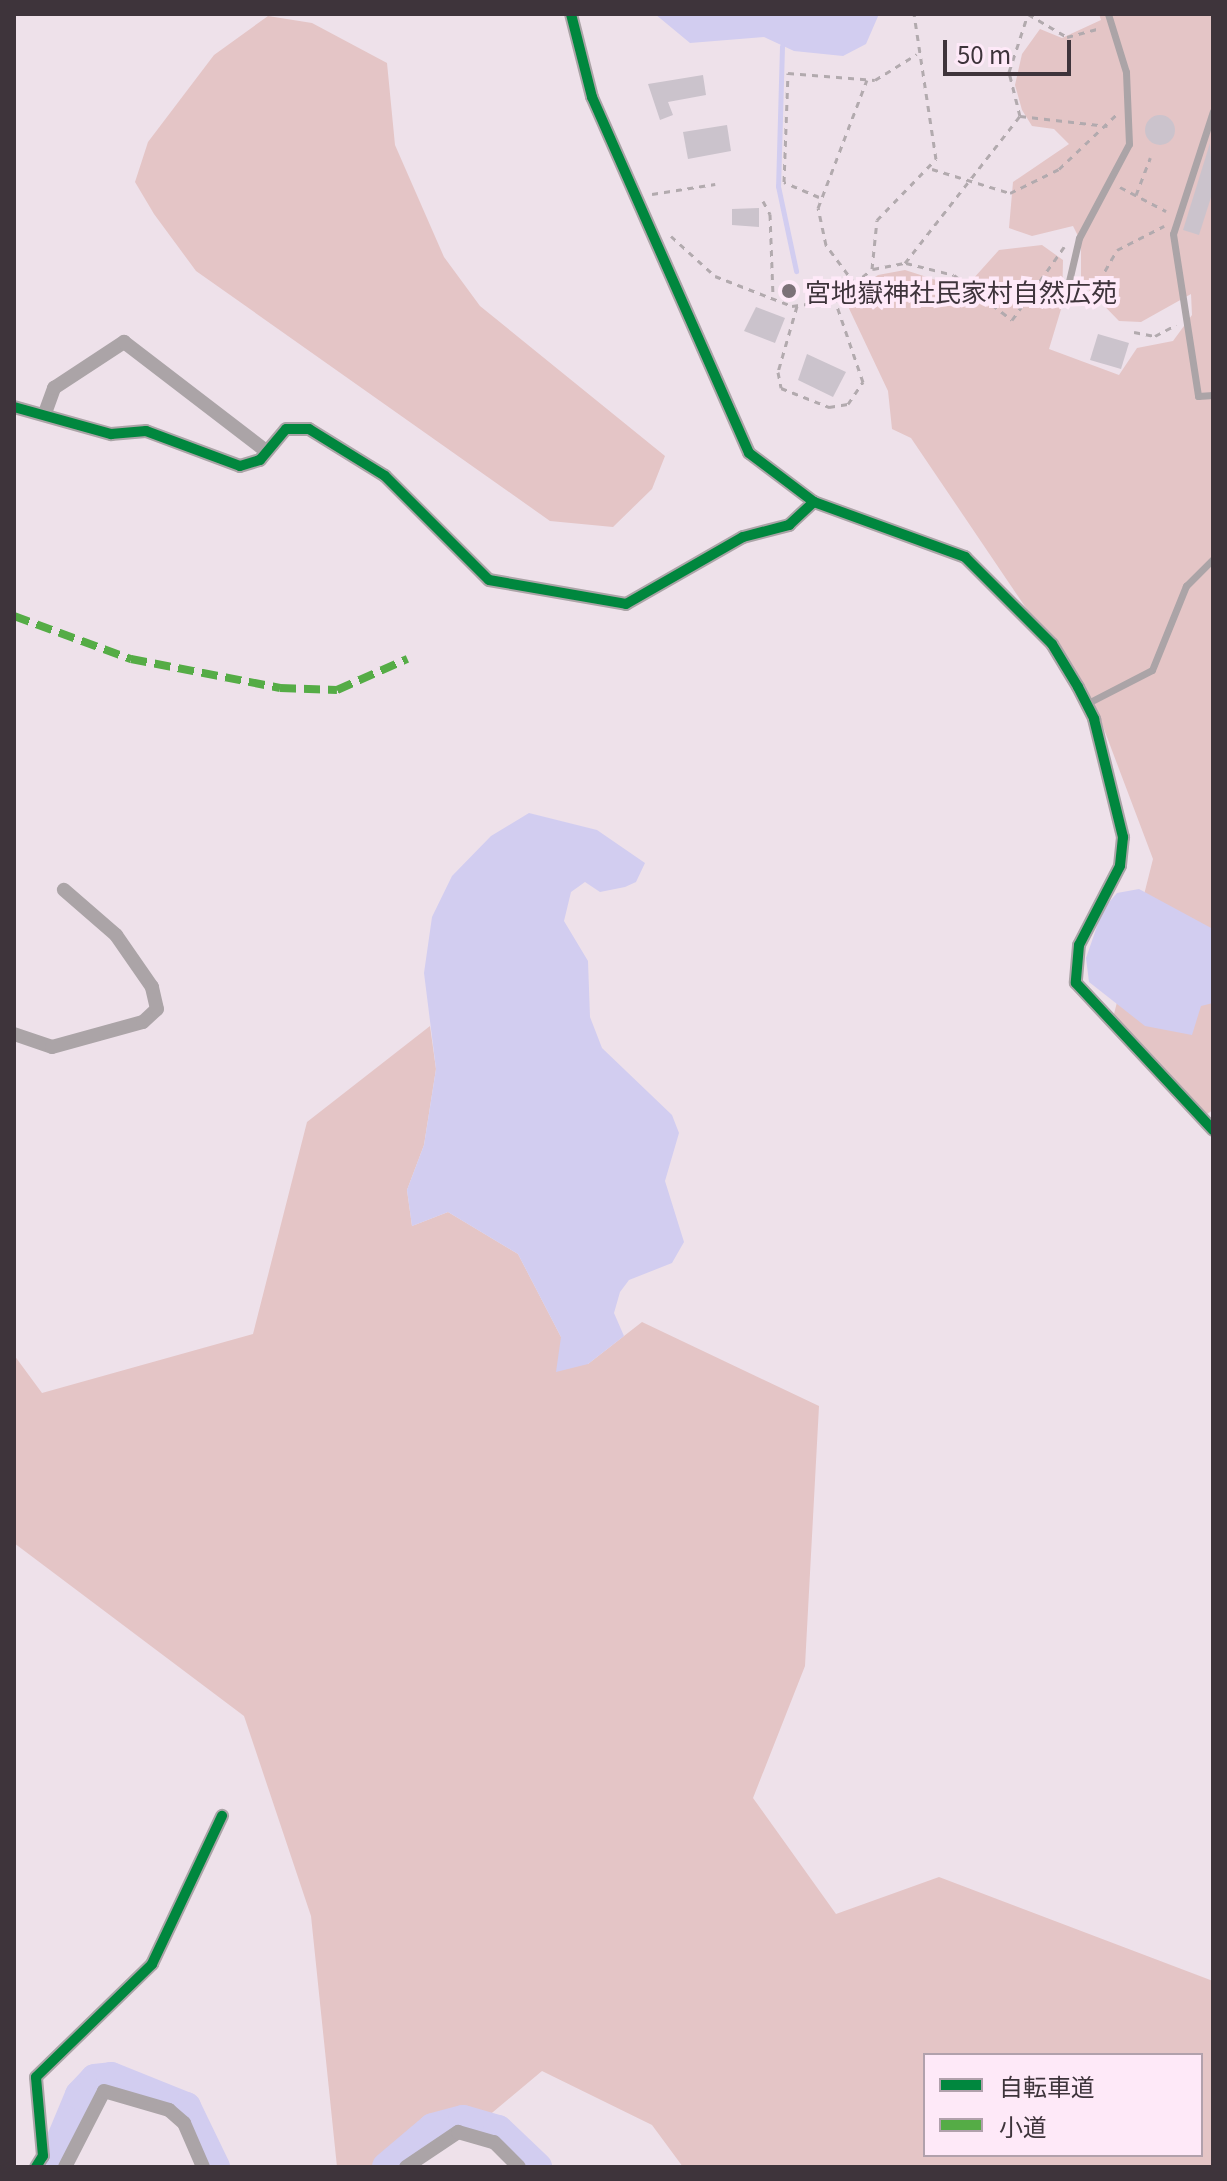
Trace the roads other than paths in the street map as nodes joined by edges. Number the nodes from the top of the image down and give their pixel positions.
1 (571, 14) edge
2 (1108, 14) edge
3 (1213, 111) edge
4 (1069, 281) dead end
5 (1213, 395) edge
6 (14, 407) edge
7 (45, 413) junction
8 (266, 451) junction
9 (814, 502) junction
10 (1213, 559) edge
11 (1086, 704) junction
12 (64, 890) dead end
13 (14, 1034) edge
14 (1213, 1130) edge
15 (222, 1816) dead end
16 (36, 2167) edge
17 (65, 2167) edge
18 (203, 2167) edge
19 (406, 2167) edge
20 (519, 2167) edge

1 - 9 street
2 - 4 lane
3 - 5 lane
6 - 7 street
7 - 8 street
7 - 8 street
8 - 9 street
9 - 11 street
10 - 11 lane
11 - 14 street
12 - 13 street
15 - 16 street
17 - 18 street
19 - 20 street

